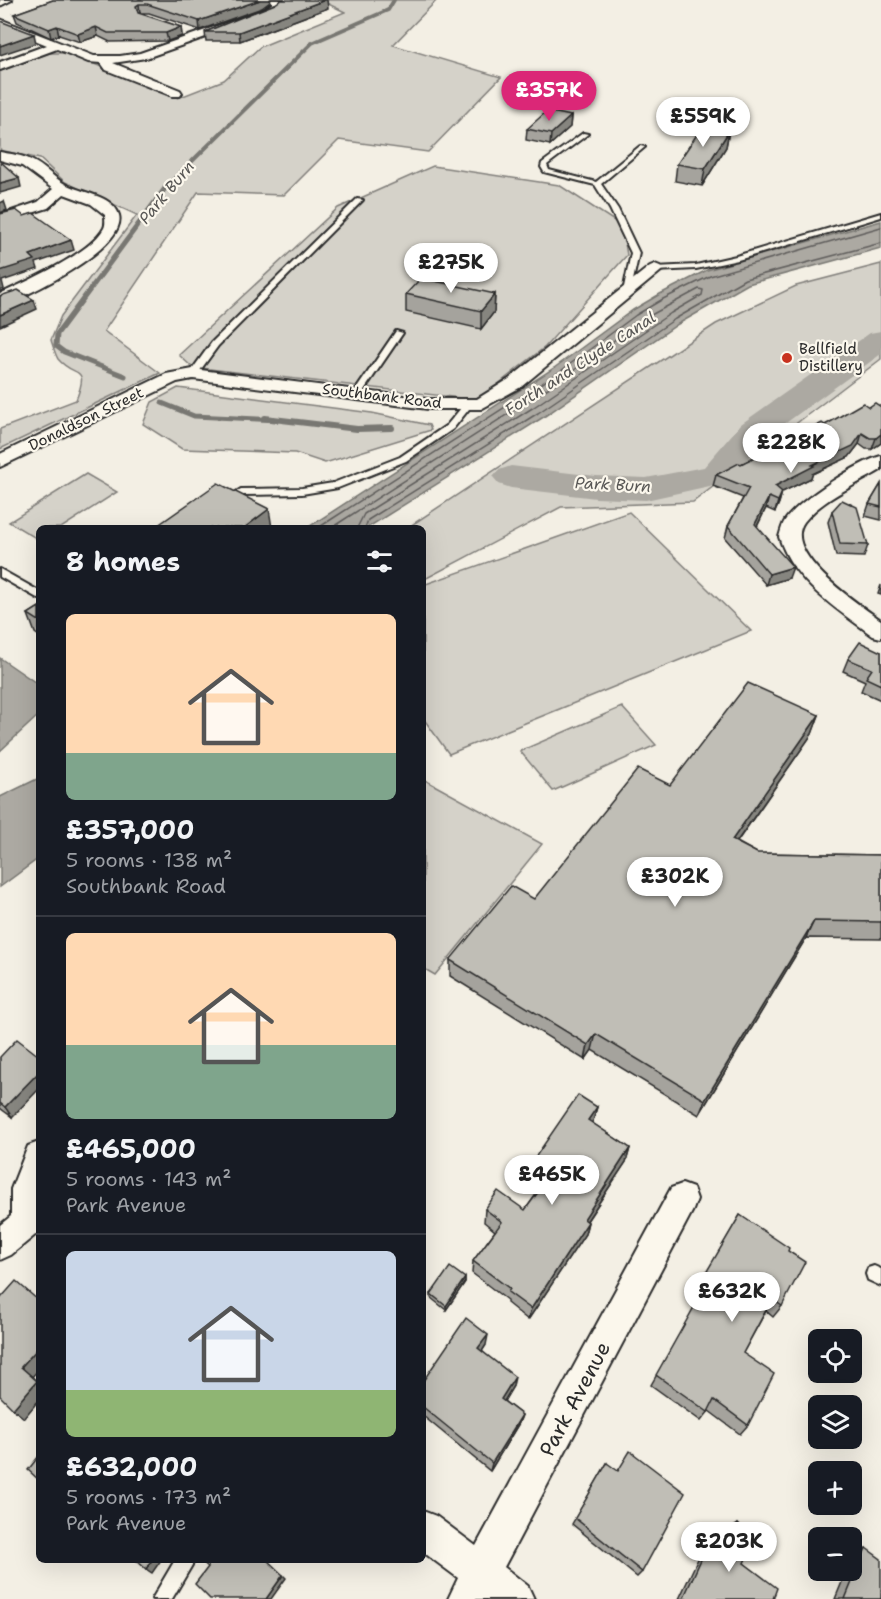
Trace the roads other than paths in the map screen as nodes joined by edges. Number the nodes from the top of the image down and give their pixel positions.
1 (7, 0) edge
2 (276, 0) edge
3 (0, 1) edge
4 (21, 15) edge
5 (0, 22) edge
6 (183, 30) edge
7 (202, 36) junction
8 (57, 45) junction
9 (106, 61) junction
10 (0, 66) edge
11 (176, 93) dead end
12 (585, 134) dead end
13 (642, 147) dead end
14 (0, 156) edge
15 (597, 184) junction
16 (61, 188) junction
17 (359, 200) dead end
18 (881, 214) edge
19 (0, 219) edge
20 (655, 269) joint
21 (627, 292) junction
22 (0, 300) edge
23 (399, 333) dead end
24 (193, 374) junction
25 (172, 378) joint
26 (357, 394) junction
27 (469, 404) junction
28 (0, 461) edge
29 (881, 462) edge
30 (241, 492) edge
31 (0, 572) edge
32 (36, 594) edge
33 (881, 631) edge
34 (36, 1164) edge
35 (682, 1198) dead end
36 (33, 1229) edge
37 (0, 1244) edge
38 (426, 1532) edge
39 (184, 1563) edge
40 (474, 1586) edge
41 (161, 1599) edge
42 (515, 1599) edge

1 - 3 street
2 - 7 street
4 - 5 street
5 - 8 street
6 - 7 street
7 - 9 street
8 - 9 street
8 - 10 street
9 - 11 street
12 - 15 lane
13 - 15 lane
14 - 16 street
15 - 21 lane
16 - 19 street
16 - 22 street
17 - 24 lane
18 - 20 lane
20 - 21 street, Southbank Road
21 - 27 street, Southbank Road
23 - 26 lane
24 - 25 street, Southbank Road
24 - 26 street, Southbank Road
25 - 28 street, Donaldson Street
26 - 27 street, Southbank Road
27 - 30 lane
29 - 33 street
31 - 32 lane
34 - 36 street
35 - 40 street, Park Avenue
36 - 37 street
38 - 40 street
39 - 41 lane
40 - 42 street

